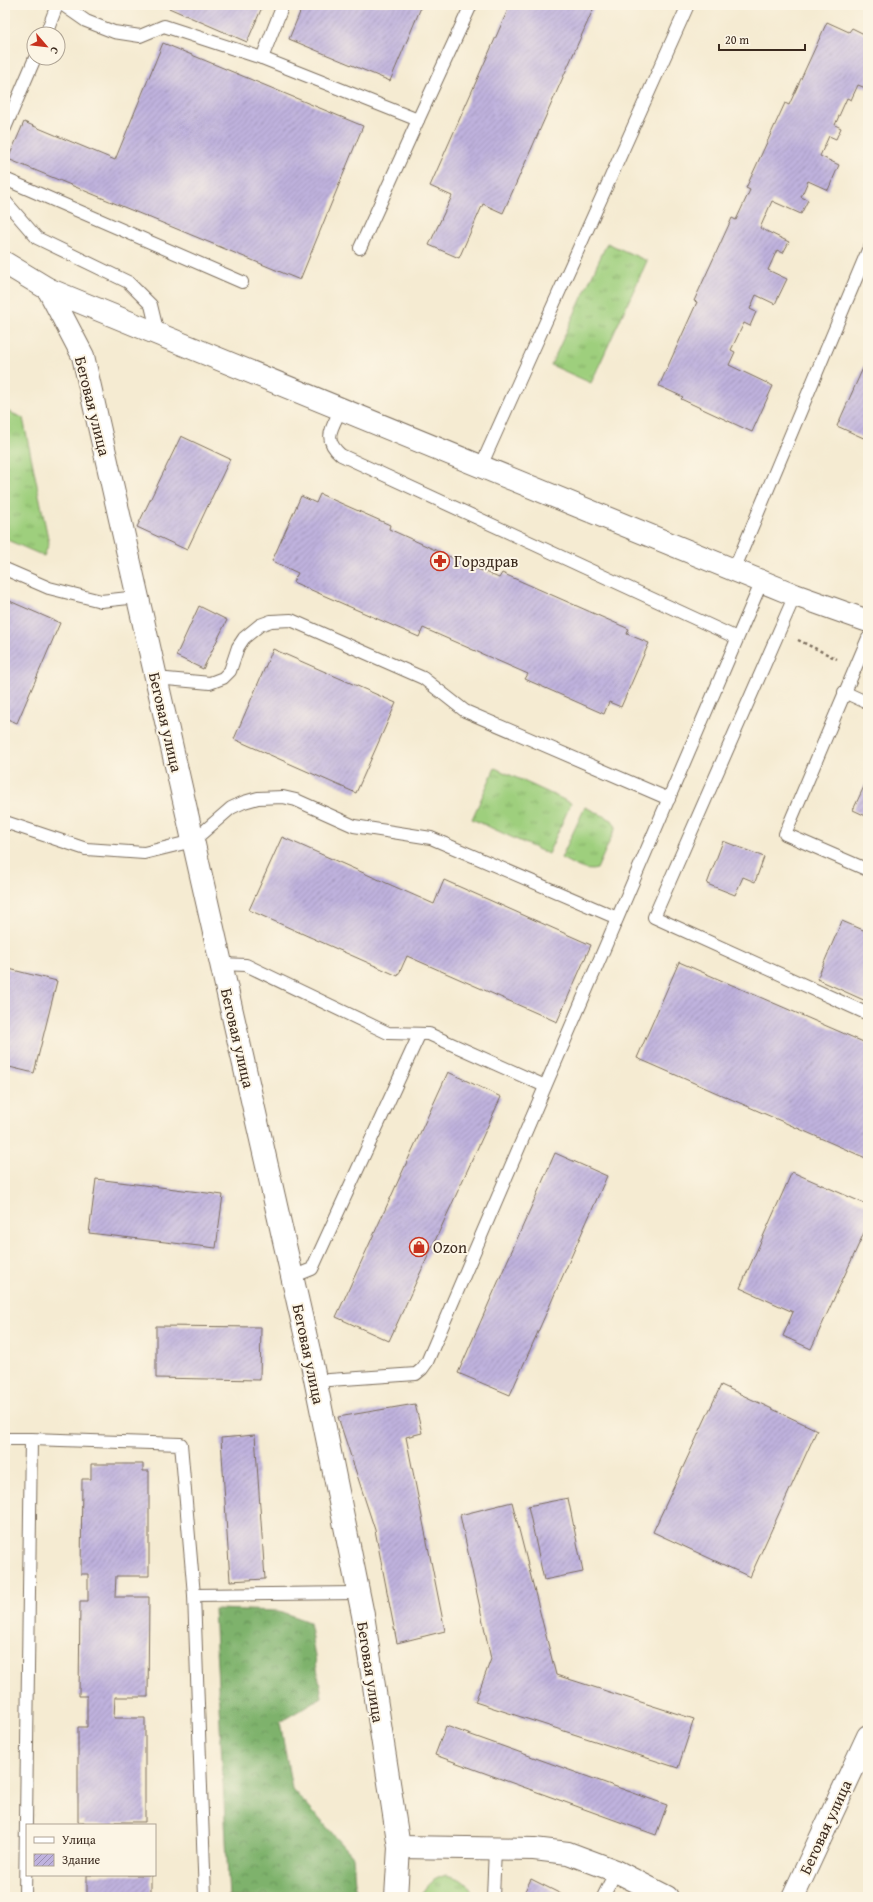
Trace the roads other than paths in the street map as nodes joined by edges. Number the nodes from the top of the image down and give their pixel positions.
1 (57, 5) edge
2 (63, 5) edge
3 (283, 5) edge
4 (471, 5) edge
5 (688, 5) edge
6 (49, 26) edge
7 (262, 58) junction
8 (32, 66) edge
9 (418, 120) junction
10 (5, 128) edge
11 (5, 179) edge
12 (5, 201) edge
13 (360, 248) dead end
14 (868, 250) edge
15 (5, 263) edge
16 (242, 282) dead end
17 (48, 289) junction
18 (158, 334) junction
19 (341, 409) junction
20 (481, 466) junction
21 (5, 569) edge
22 (734, 570) junction
23 (762, 581) junction
24 (795, 595) junction
25 (138, 597) junction
26 (868, 621) edge
27 (737, 638) junction
28 (868, 638) edge
29 (156, 678) junction
30 (844, 692) junction
31 (868, 702) edge
32 (669, 798) junction
33 (5, 822) edge
34 (193, 841) junction
35 (868, 870) edge
36 (617, 918) junction
37 (221, 964) junction
38 (868, 1014) edge
39 (419, 1035) junction
40 (545, 1086) junction
41 (292, 1277) junction
42 (315, 1381) junction
43 (5, 1439) edge
44 (31, 1439) junction
45 (358, 1593) junction
46 (194, 1595) junction
47 (868, 1736) edge
48 (399, 1847) junction
49 (495, 1848) junction
50 (616, 1871) junction
51 (25, 1897) edge
52 (205, 1897) edge
53 (396, 1897) edge
54 (493, 1897) edge
55 (603, 1897) edge
56 (667, 1897) edge
57 (793, 1897) edge

1 - 6 lane
2 - 7 lane
3 - 7 lane
4 - 9 lane
5 - 20 lane
7 - 9 lane
8 - 10 lane
9 - 13 lane
11 - 16 lane
12 - 18 lane
14 - 22 lane
15 - 17 street
17 - 18 street
17 - 25 street, Беговая улица
18 - 19 street
19 - 20 street
19 - 27 lane
20 - 22 street
21 - 25 lane
22 - 23 street
23 - 24 street
23 - 27 lane
24 - 26 street
24 - 38 lane
25 - 29 street, Беговая улица
27 - 32 lane
28 - 30 lane
29 - 32 lane
29 - 34 street, Беговая улица
30 - 31 lane
30 - 35 lane
32 - 36 lane
33 - 34 lane
34 - 36 lane
34 - 37 street, Беговая улица
36 - 40 lane
37 - 39 lane
37 - 41 street, Беговая улица
39 - 40 lane
39 - 41 lane
40 - 42 lane
41 - 42 street, Беговая улица
42 - 45 street, Беговая улица
43 - 44 lane
44 - 46 lane
44 - 51 lane
45 - 46 lane
45 - 48 street, Беговая улица
46 - 52 lane
47 - 57 street, Беговая улица
48 - 49 street
48 - 53 street, Беговая улица
49 - 50 street
49 - 54 lane
50 - 55 lane
50 - 56 street

